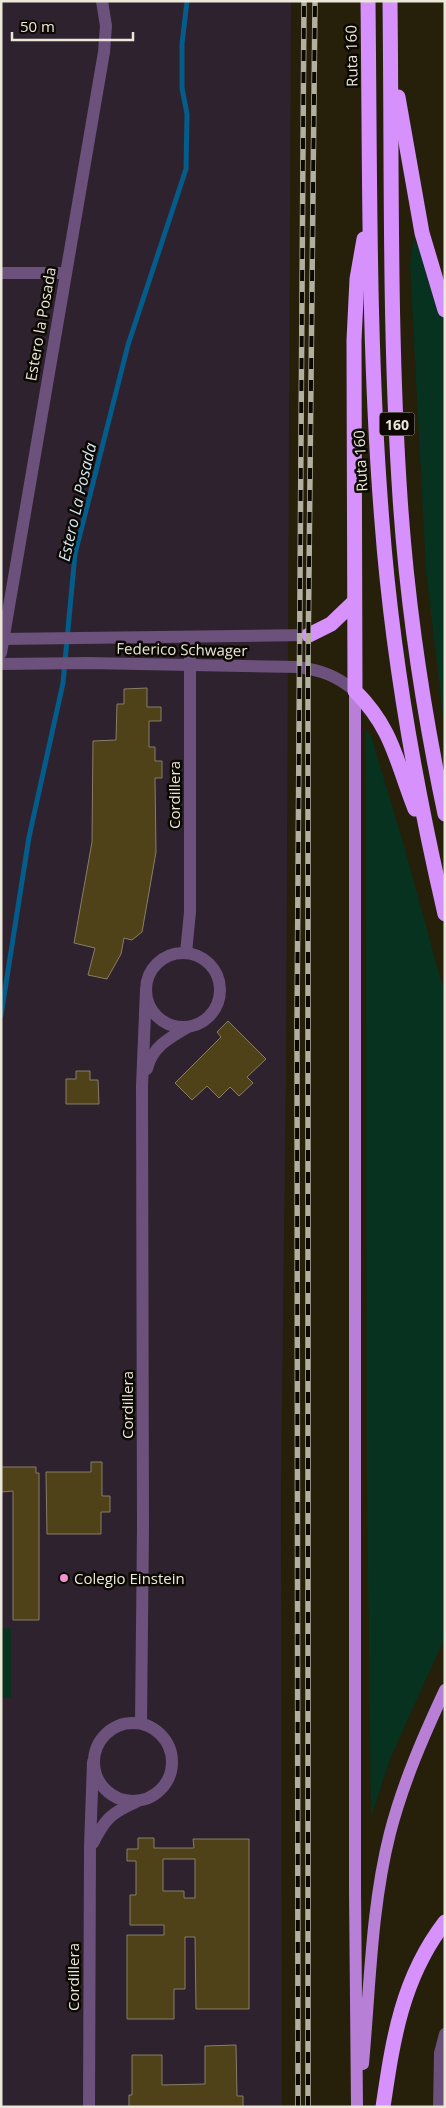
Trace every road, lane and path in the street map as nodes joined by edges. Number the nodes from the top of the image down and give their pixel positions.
1 (102, 1) edge
2 (368, 1) edge
3 (390, 1) edge
4 (390, 30) junction
5 (370, 208) junction
6 (1, 273) edge
7 (65, 273) junction
8 (445, 310) edge
9 (354, 602) junction
10 (309, 635) joint
11 (190, 637) junction
12 (2, 639) edge
13 (1, 653) edge
14 (1, 664) edge
15 (190, 664) junction
16 (355, 691) junction
17 (445, 814) edge
18 (429, 844) junction
19 (445, 914) edge
20 (186, 953) junction
21 (146, 990) junction
22 (188, 1027) junction
23 (142, 1086) junction
24 (445, 1690) edge
25 (141, 1723) junction
26 (93, 1762) junction
27 (138, 1801) junction
28 (90, 1848) junction
29 (445, 1922) edge
30 (445, 2034) edge
31 (89, 2107) edge
32 (359, 2107) edge
33 (383, 2107) edge
34 (439, 2107) edge

1 - 7 street, Estero la Posada
2 - 5 highway, Ruta 160 / 160
3 - 4 highway, 160
4 - 8 highway
4 - 17 highway, 160
5 - 9 highway
5 - 18 highway, Ruta 160 / 160
6 - 7 street
7 - 12 street, Estero la Posada
9 - 10 highway
9 - 16 highway
10 - 11 street, Federico Schwager
11 - 12 street, Federico Schwager
11 - 15 street, Cordillera
12 - 13 street, Estero la Posada
14 - 15 street, Federico Schwager
15 - 16 street, Federico Schwager
15 - 20 street, Cordillera
16 - 18 highway
16 - 32 main road
18 - 19 highway, Ruta 160 / 160
20 - 21 street, Cordillera
20 - 22 street, Cordillera
21 - 22 street
21 - 23 street, Cordillera
22 - 23 street, Cordillera
23 - 25 street, Cordillera
24 - 32 main road
25 - 26 street, Cordillera
25 - 27 street, Cordillera
26 - 27 street
26 - 28 street, Cordillera
27 - 28 street, Cordillera
28 - 31 street, Cordillera
29 - 33 highway
30 - 34 street

